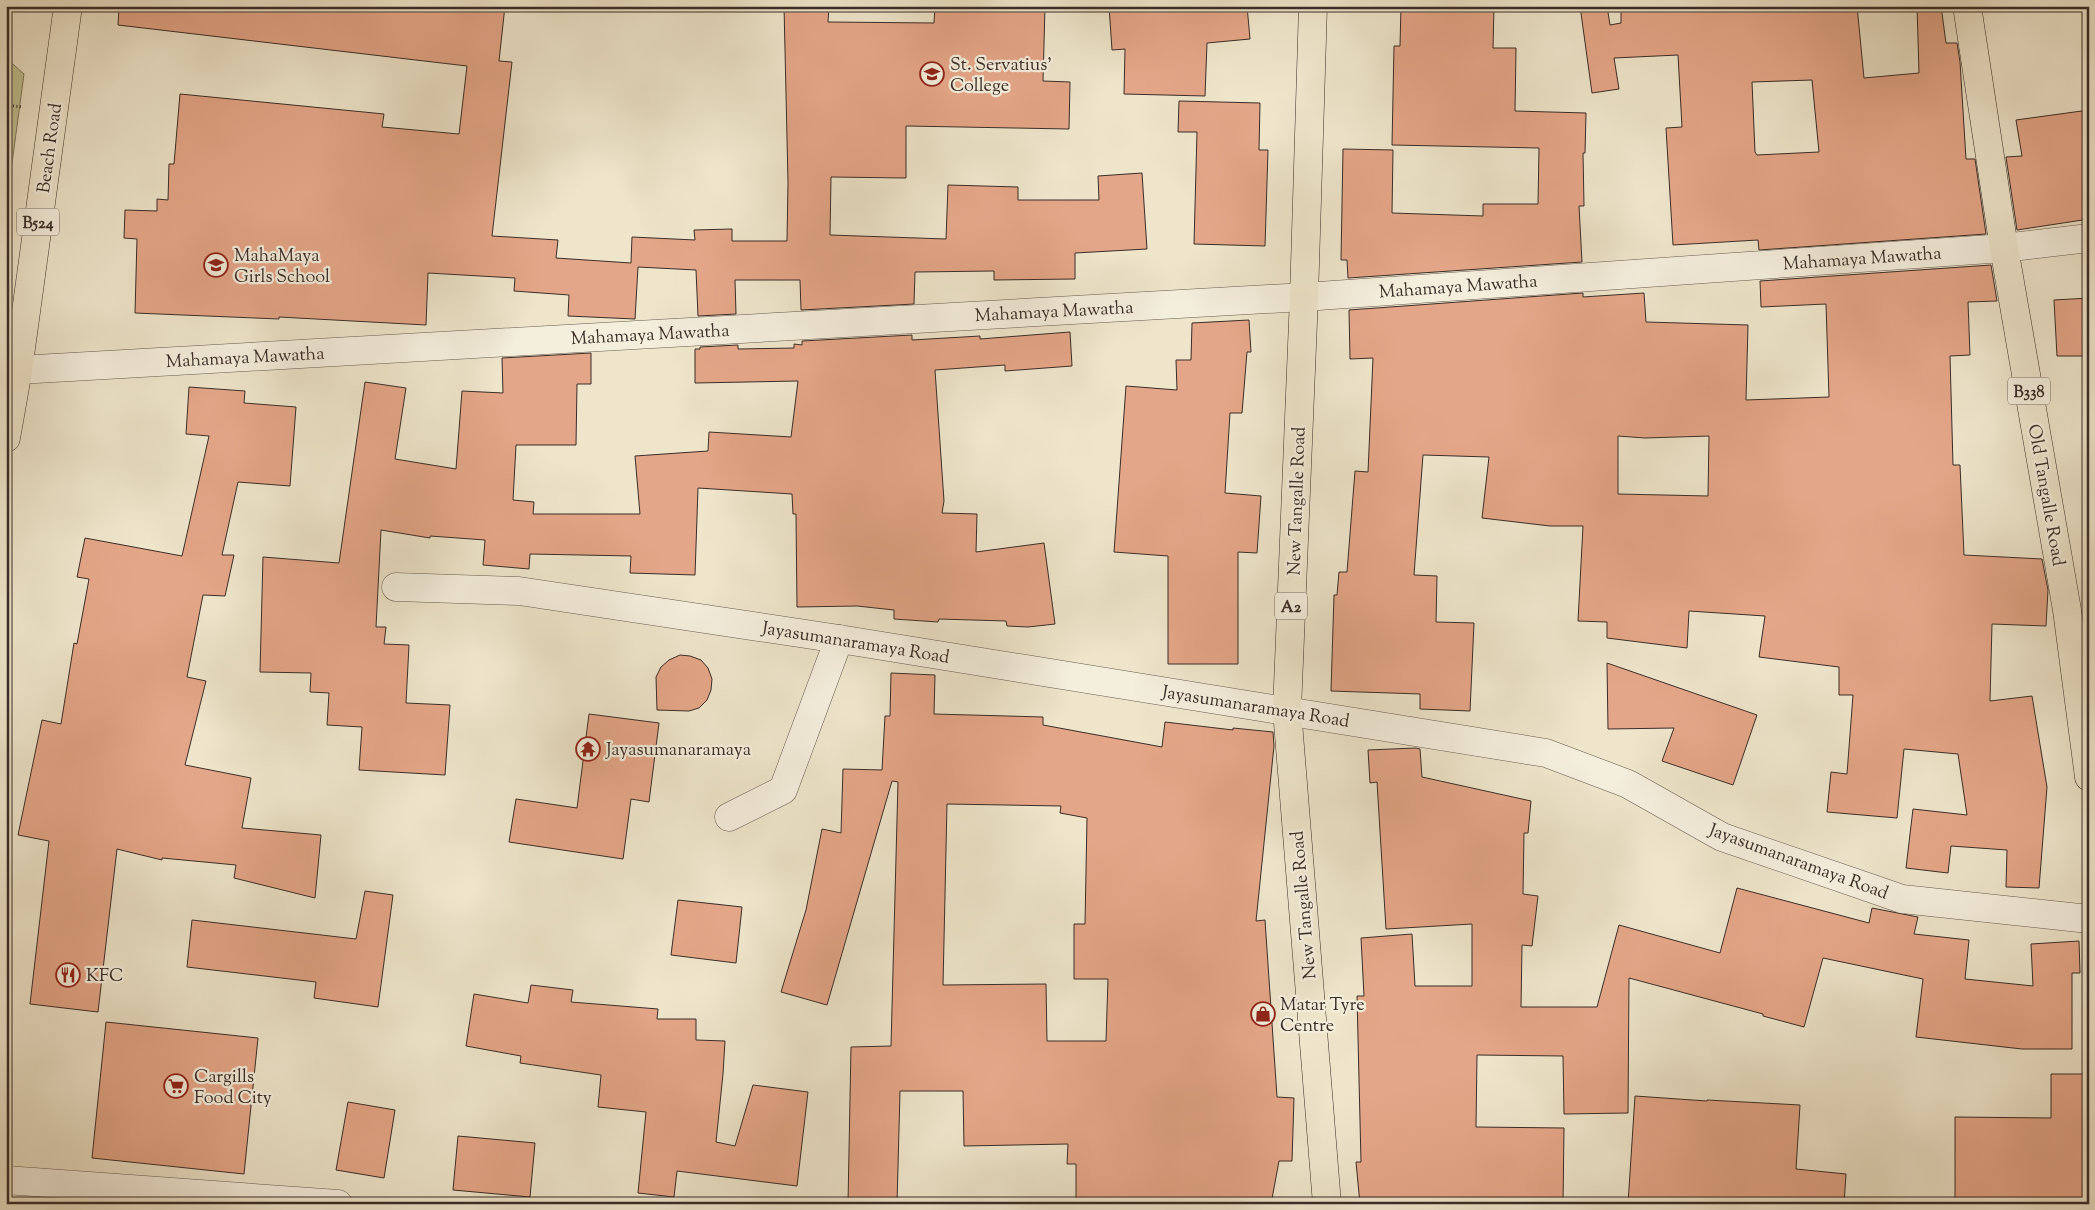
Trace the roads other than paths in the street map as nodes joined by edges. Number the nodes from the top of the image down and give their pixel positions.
1 (68, 6) edge
2 (1313, 6) edge
3 (1967, 6) edge
4 (2089, 238) edge
5 (2004, 248) junction
6 (1304, 297) junction
7 (18, 370) junction
8 (6, 438) edge
9 (396, 587) dead end
10 (839, 639) junction
11 (1287, 710) junction
12 (2089, 777) edge
13 (730, 817) dead end
14 (2089, 919) edge
15 (6, 1180) edge
16 (338, 1204) edge
17 (1327, 1204) edge

1 - 7 main road, Beach Road / B524
2 - 6 main road, New Tangalle Road / A2
3 - 5 main road, Old Tangalle Road / B338
4 - 5 street, Mahamaya Mawatha
5 - 6 street, Mahamaya Mawatha
5 - 12 main road, Old Tangalle Road / B338
6 - 7 street, Mahamaya Mawatha
6 - 11 main road, New Tangalle Road / A2
7 - 8 main road, Beach Road / B524
9 - 10 street, Jayasumanaramaya Road
10 - 11 street, Jayasumanaramaya Road
10 - 13 street
11 - 14 street, Jayasumanaramaya Road
11 - 17 main road, New Tangalle Road / A2
15 - 16 street

